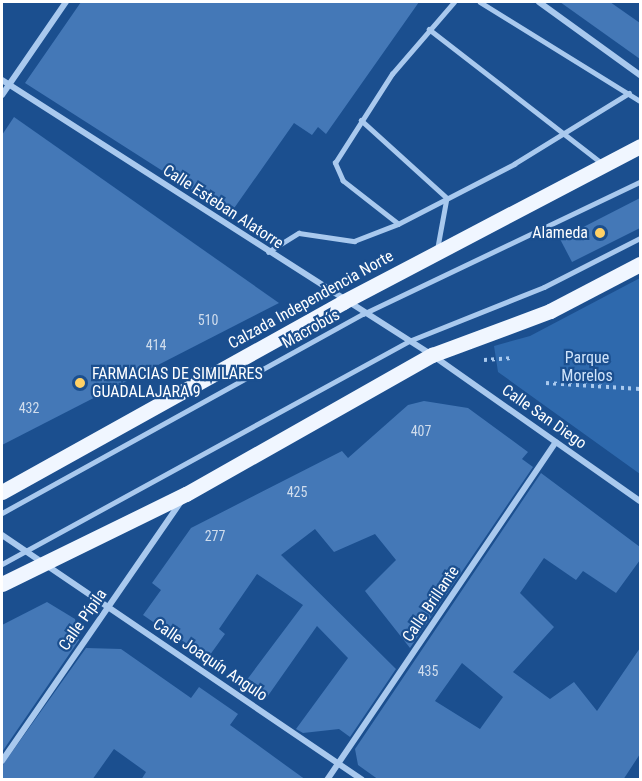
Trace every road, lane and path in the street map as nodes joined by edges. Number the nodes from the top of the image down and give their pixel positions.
1 (66, 2) edge
2 (454, 2) edge
3 (480, 2) edge
4 (539, 2) edge
5 (429, 29) junction
6 (640, 75) edge
7 (2, 80) edge
8 (8, 85) junction
9 (629, 93) junction
10 (2, 95) edge
11 (640, 101) edge
12 (361, 120) junction
13 (565, 132) junction
14 (640, 146) edge
15 (604, 165) junction
16 (640, 182) edge
17 (447, 198) junction
18 (398, 224) junction
19 (640, 238) edge
20 (268, 252) junction
21 (437, 252) junction
22 (640, 264) edge
23 (343, 302) junction
24 (363, 314) junction
25 (409, 341) junction
26 (432, 355) junction
27 (511, 358) dead end
28 (484, 360) dead end
29 (546, 383) dead end
30 (640, 389) edge
31 (555, 442) junction
32 (2, 492) edge
33 (186, 494) junction
34 (640, 501) edge
35 (2, 513) edge
36 (2, 535) edge
37 (25, 552) junction
38 (42, 563) junction
39 (2, 564) edge
40 (2, 584) edge
41 (108, 607) junction
42 (2, 761) edge
43 (339, 763) junction
44 (327, 780) edge
45 (362, 780) edge

1 - 8 street
2 - 5 lane
3 - 9 lane
4 - 6 street
5 - 12 lane
5 - 13 lane
7 - 8 street, Calle Esteban Alatorre
8 - 10 street
8 - 20 street, Calle Esteban Alatorre
9 - 11 lane
9 - 13 lane
12 - 17 lane
12 - 18 lane
13 - 15 lane
13 - 17 lane
14 - 15 main road, Calzada Independencia Norte
15 - 21 main road, Calzada Independencia Norte
16 - 24 lane, Macrobús
17 - 18 lane
17 - 21 lane
18 - 20 lane
19 - 25 lane
20 - 23 street, Calle Esteban Alatorre
21 - 23 main road, Calzada Independencia Norte
22 - 26 main road
23 - 24 street, Calle Esteban Alatorre
23 - 32 main road, Calzada Independencia Norte
24 - 25 street, Calle Esteban Alatorre
24 - 35 lane, Macrobús
25 - 26 street, Calle Esteban Alatorre
25 - 37 lane
26 - 31 street, Calle San Diego
26 - 33 main road
27 - 28 path
29 - 30 path
31 - 34 street, Calle San Diego
31 - 43 street, Calle Brillante
33 - 38 main road
33 - 41 street, Calle Pípila
36 - 37 street, Calle Joaquín Angulo
37 - 38 street, Calle Joaquín Angulo
37 - 39 lane
38 - 40 main road
38 - 41 street, Calle Joaquín Angulo
41 - 42 street, Calle Pípila
41 - 43 street, Calle Joaquín Angulo
43 - 44 street, Calle Brillante
43 - 45 street, Calle Joaquín Angulo

